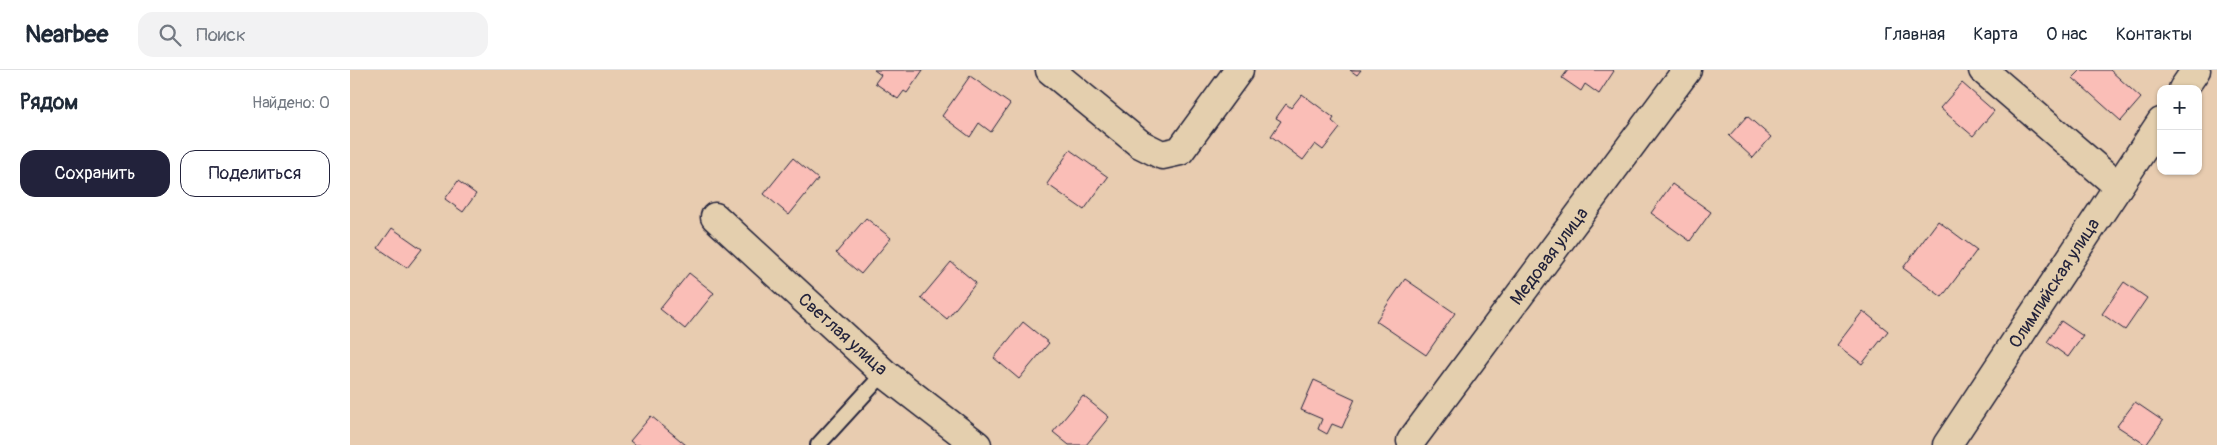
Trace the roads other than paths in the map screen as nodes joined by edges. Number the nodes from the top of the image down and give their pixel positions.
1 (1050, 70) edge
2 (1239, 70) edge
3 (1687, 70) edge
4 (1983, 70) edge
5 (2196, 70) edge
6 (2186, 85) edge
7 (2157, 128) edge
8 (2118, 186) junction
9 (715, 217) dead end
10 (884, 373) junction
11 (1411, 441) dead end
12 (818, 445) edge
13 (977, 445) edge
14 (1947, 445) edge

1 - 2 street
3 - 11 street, Медовая улица
4 - 8 street
5 - 6 street
7 - 8 street, Олимпийская улица
8 - 14 street, Олимпийская улица
9 - 10 street, Светлая улица
10 - 12 lane
10 - 13 street, Светлая улица

